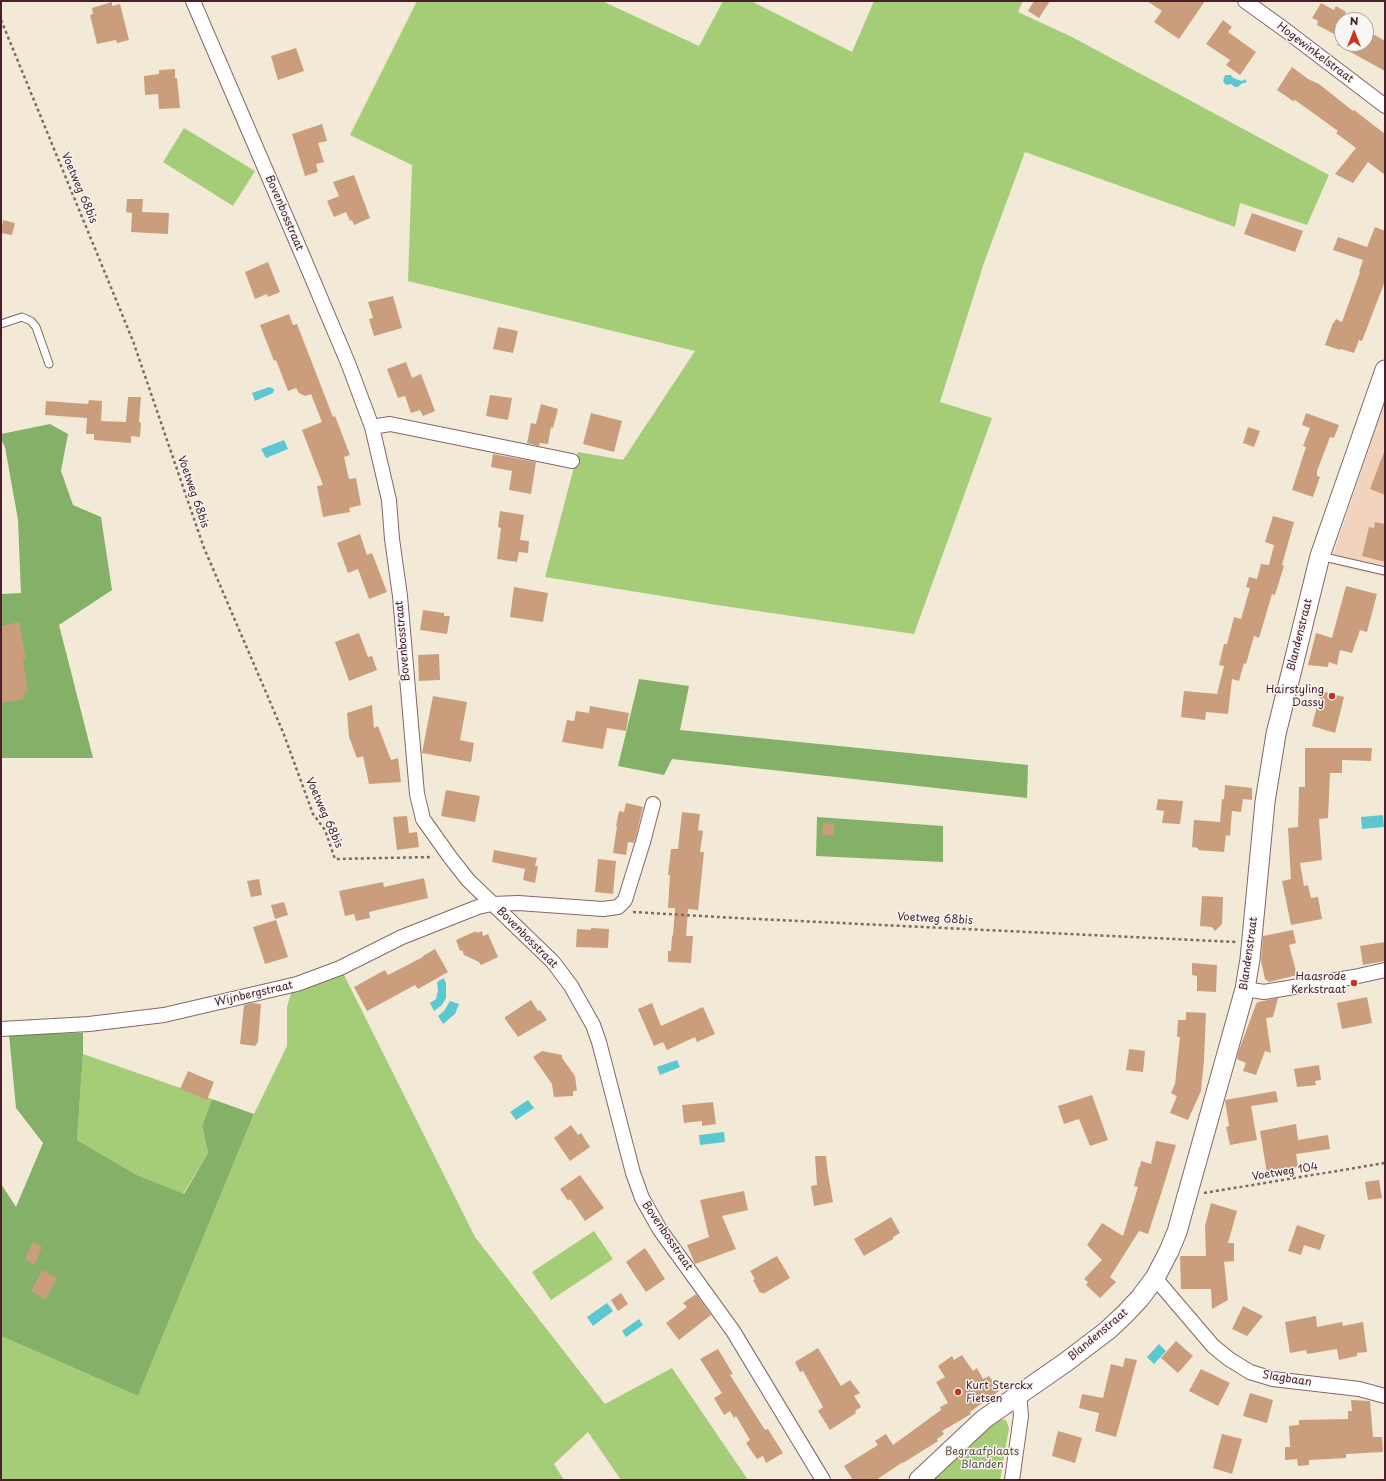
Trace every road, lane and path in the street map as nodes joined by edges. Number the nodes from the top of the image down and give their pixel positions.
1 (193, 1) edge
2 (1245, 1) edge
3 (1, 20) edge
4 (1385, 106) edge
5 (1, 324) edge
6 (49, 364) dead end
7 (1385, 370) edge
8 (372, 426) junction
9 (572, 461) dead end
10 (1320, 556) junction
11 (1385, 571) edge
12 (653, 804) dead end
13 (450, 857) junction
14 (492, 904) junction
15 (618, 907) junction
16 (1252, 943) junction
17 (1385, 970) edge
18 (1245, 989) junction
19 (1, 1029) edge
20 (1385, 1163) edge
21 (1188, 1196) junction
22 (1155, 1278) junction
23 (1019, 1394) junction
24 (1385, 1396) edge
25 (927, 1476) edge
26 (824, 1480) edge
27 (1012, 1480) edge

1 - 8 street, Bovenbosstraat
2 - 4 street, Hogewinkelstraat
3 - 13 path, Voetweg 68bis
5 - 6 lane
7 - 10 street, Blandenstraat
8 - 9 street
8 - 13 street, Bovenbosstraat
10 - 11 lane
10 - 16 street, Blandenstraat
12 - 15 street
13 - 14 street, Bovenbosstraat
14 - 15 street, Bovenbosstraat
14 - 19 street, Wijnbergstraat
14 - 26 street, Bovenbosstraat
15 - 16 path, Voetweg 68bis
16 - 18 street, Blandenstraat
17 - 18 street
18 - 21 street, Blandenstraat
20 - 21 path, Voetweg 104
21 - 22 street, Blandenstraat
22 - 23 street, Blandenstraat
22 - 24 street, Slagbaan
23 - 25 street, Blandenstraat
23 - 27 street

